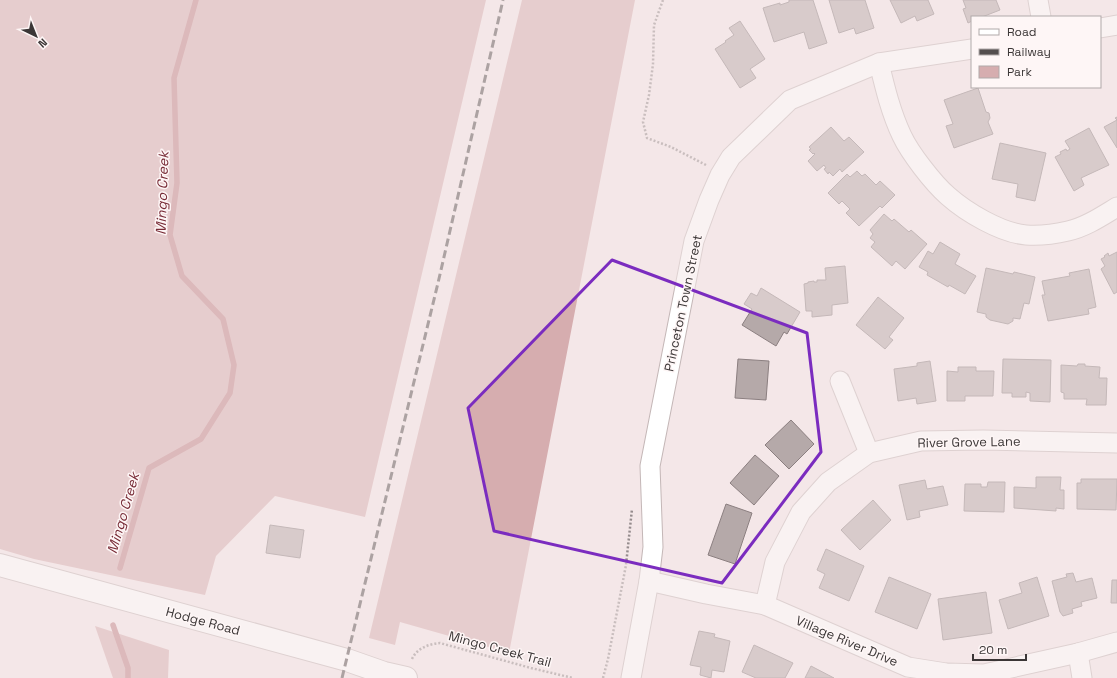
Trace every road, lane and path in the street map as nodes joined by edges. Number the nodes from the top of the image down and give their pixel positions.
1 (663, 0) edge
2 (1038, 0) edge
3 (1041, 16) edge
4 (1117, 25) edge
5 (1101, 28) edge
6 (971, 49) edge
7 (879, 63) junction
8 (708, 166) dead end
9 (1117, 207) edge
10 (840, 381) dead end
11 (1117, 443) edge
12 (869, 454) junction
13 (0, 564) edge
14 (649, 581) junction
15 (766, 606) junction
16 (1117, 642) edge
17 (1078, 653) junction
18 (409, 669) edge
19 (573, 678) edge
20 (631, 678) edge
21 (1082, 678) edge

1 - 8 path
2 - 3 street
4 - 5 street
6 - 7 street, Princeton Town Street
7 - 9 street
7 - 14 street, Princeton Town Street
10 - 12 street
11 - 12 street, River Grove Lane
12 - 15 street, River Grove Lane
13 - 18 main road, Hodge Road
14 - 15 street, Village River Drive
14 - 20 street, Princeton Town Street
15 - 17 street, Village River Drive
16 - 17 street, Village River Drive
17 - 21 street
18 - 19 path, Mingo Creek Trail

